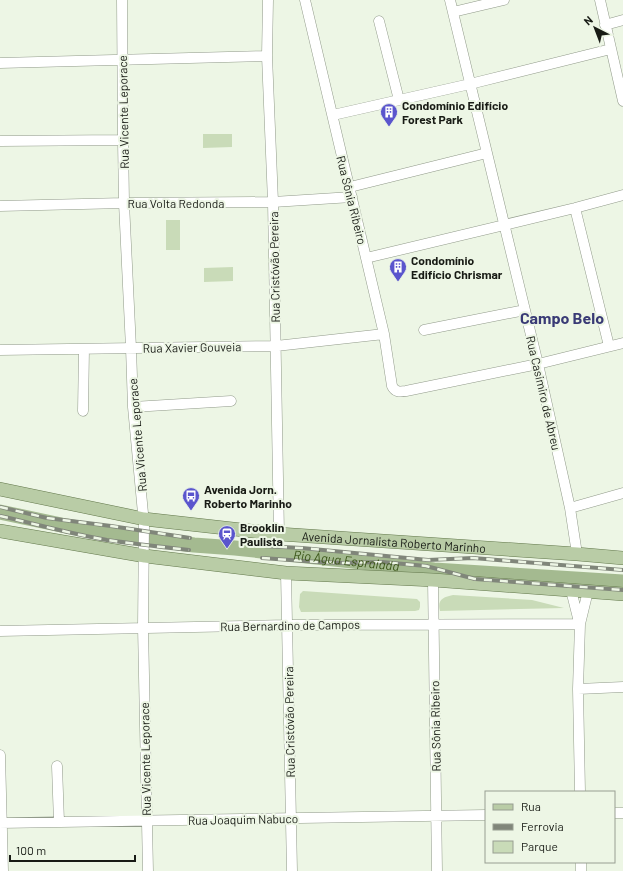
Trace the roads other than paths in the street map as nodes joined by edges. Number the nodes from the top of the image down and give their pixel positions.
1 (122, 0) edge
2 (268, 0) edge
3 (305, 0) edge
4 (450, 0) edge
5 (504, 0) edge
6 (600, 0) edge
7 (453, 12) junction
8 (623, 20) edge
9 (379, 21) dead end
10 (605, 25) junction
11 (611, 49) junction
12 (266, 56) junction
13 (122, 60) junction
14 (0, 63) edge
15 (470, 84) junction
16 (399, 100) junction
17 (623, 101) edge
18 (333, 115) junction
19 (122, 140) junction
20 (0, 141) edge
21 (487, 153) junction
22 (350, 187) junction
23 (623, 195) edge
24 (352, 197) junction
25 (273, 202) junction
26 (124, 203) junction
27 (0, 206) edge
28 (575, 208) junction
29 (504, 224) junction
30 (366, 258) junction
31 (525, 310) junction
32 (424, 330) dead end
33 (384, 334) junction
34 (623, 343) edge
35 (276, 346) junction
36 (609, 346) junction
37 (131, 348) junction
38 (84, 349) junction
39 (0, 350) edge
40 (538, 364) junction
41 (231, 401) dead end
42 (133, 407) junction
43 (83, 412) dead end
44 (0, 489) edge
45 (623, 493) edge
46 (570, 508) junction
47 (144, 521) junction
48 (0, 531) edge
49 (279, 534) junction
50 (145, 553) junction
51 (577, 554) junction
52 (623, 558) edge
53 (286, 573) junction
54 (433, 580) junction
55 (571, 590) junction
56 (588, 591) junction
57 (623, 594) edge
58 (434, 624) junction
59 (580, 624) junction
60 (287, 625) junction
61 (143, 627) junction
62 (0, 631) edge
63 (623, 687) edge
64 (578, 689) junction
65 (0, 755) edge
66 (57, 766) dead end
67 (0, 786) edge
68 (580, 791) edge
69 (485, 815) edge
70 (436, 816) junction
71 (291, 818) junction
72 (146, 821) junction
73 (59, 822) junction
74 (1, 823) edge
75 (3, 871) edge
76 (148, 871) edge
77 (292, 871) edge
78 (437, 871) edge

1 - 13 street, Rua Vicente Leporace
2 - 12 street, Rua Cristóvão Pereira
3 - 18 street, Rua Sônia Ribeiro
4 - 7 street, Rua Casimiro de Abreu
5 - 7 street
6 - 10 street
7 - 15 street, Rua Casimiro de Abreu
8 - 10 street
9 - 16 street
10 - 11 street
11 - 15 street
11 - 17 street
12 - 13 street
12 - 25 street, Rua Cristóvão Pereira
13 - 14 street
13 - 19 street, Rua Vicente Leporace
15 - 16 street
15 - 21 street, Rua Casimiro de Abreu
16 - 18 street
18 - 22 street, Rua Sônia Ribeiro
19 - 20 street
19 - 26 street, Rua Vicente Leporace
21 - 22 street
21 - 29 street, Rua Casimiro de Abreu
22 - 24 street, Rua Sônia Ribeiro
23 - 28 street
24 - 25 street, Rua Volta Redonda
24 - 30 street, Rua Sônia Ribeiro
25 - 26 street, Rua Volta Redonda
25 - 35 street, Rua Cristóvão Pereira
26 - 27 street, Rua Volta Redonda
26 - 37 street, Rua Vicente Leporace
28 - 29 street
28 - 36 street
29 - 30 street
29 - 31 street, Rua Casimiro de Abreu
30 - 33 street, Rua Sônia Ribeiro
31 - 32 street
31 - 40 street, Rua Casimiro de Abreu
33 - 35 street, Rua Xavier Gouveia
33 - 40 street, Rua Sônia Ribeiro
34 - 36 street
35 - 37 street, Rua Xavier Gouveia
35 - 49 street, Rua Cristóvão Pereira
36 - 40 street
37 - 38 street, Rua Xavier Gouveia
37 - 42 street, Rua Vicente Leporace
38 - 39 street, Rua Xavier Gouveia
38 - 43 street
40 - 46 street, Rua Casimiro de Abreu
41 - 42 street
42 - 47 street, Rua Vicente Leporace
44 - 47 main road, Avenida Jornalista Roberto Marinho
45 - 46 street
46 - 51 street, Rua Casimiro de Abreu
47 - 49 main road, Avenida Jornalista Roberto Marinho
47 - 50 street, Rua Vicente Leporace
48 - 50 main road
49 - 51 main road, Avenida Jornalista Roberto Marinho
50 - 53 main road
50 - 61 street, Rua Vicente Leporace
51 - 52 main road, Avenida Jornalista Roberto Marinho
53 - 54 main road
53 - 60 street, Rua Cristóvão Pereira
54 - 55 main road
54 - 58 street, Rua Sônia Ribeiro
55 - 56 main road
55 - 59 street
56 - 57 main road
56 - 59 street
58 - 59 street, Rua Bernardino de Campos
58 - 60 street, Rua Bernardino de Campos
58 - 70 street, Rua Sônia Ribeiro
59 - 64 street
60 - 61 street, Rua Bernardino de Campos
60 - 71 street, Rua Cristóvão Pereira
61 - 62 street, Rua Bernardino de Campos
61 - 72 street, Rua Vicente Leporace
63 - 64 street
64 - 68 street
65 - 67 street
66 - 73 street
67 - 74 street
69 - 70 street, Rua Joaquim Nabuco
70 - 71 street, Rua Joaquim Nabuco
70 - 78 street, Rua Sônia Ribeiro
71 - 72 street, Rua Joaquim Nabuco
71 - 77 street, Rua Cristóvão Pereira
72 - 73 street, Rua Joaquim Nabuco
72 - 76 street, Rua Vicente Leporace
73 - 74 street, Rua Joaquim Nabuco
74 - 75 street

